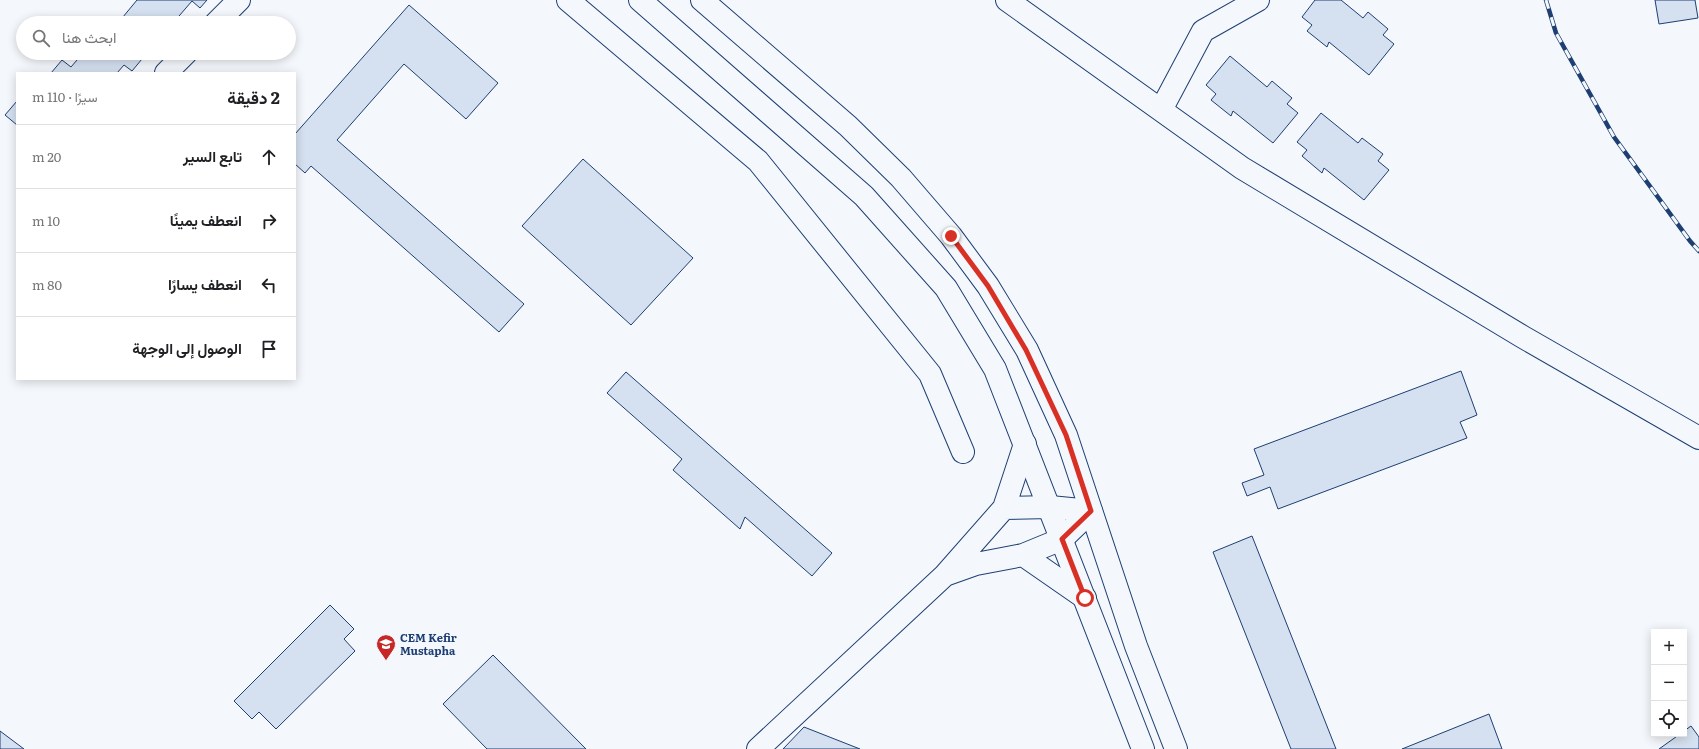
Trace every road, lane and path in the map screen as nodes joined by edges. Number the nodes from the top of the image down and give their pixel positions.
1 (239, 0) edge
2 (568, 0) edge
3 (640, 0) edge
4 (702, 0) edge
5 (1007, 0) edge
6 (1258, 0) edge
7 (223, 16) edge
8 (179, 60) edge
9 (167, 72) edge
10 (1161, 110) junction
11 (1699, 438) edge
12 (1025, 444) junction
13 (963, 452) dead end
14 (1050, 507) junction
15 (1004, 508) junction
16 (1091, 511) junction
17 (1062, 539) junction
18 (1023, 554) junction
19 (945, 575) junction
20 (1085, 598) junction
21 (758, 749) edge
22 (1143, 749) edge
23 (1176, 749) edge

1 - 7 street
2 - 13 street
3 - 12 street
4 - 16 street
5 - 10 street
6 - 10 street
8 - 9 street
10 - 11 street
12 - 14 street
12 - 15 street
14 - 15 street
14 - 16 street
14 - 17 street
15 - 19 street
16 - 17 street
16 - 23 street
17 - 18 street
17 - 20 street
18 - 19 street
18 - 20 street
19 - 21 street
20 - 22 street

